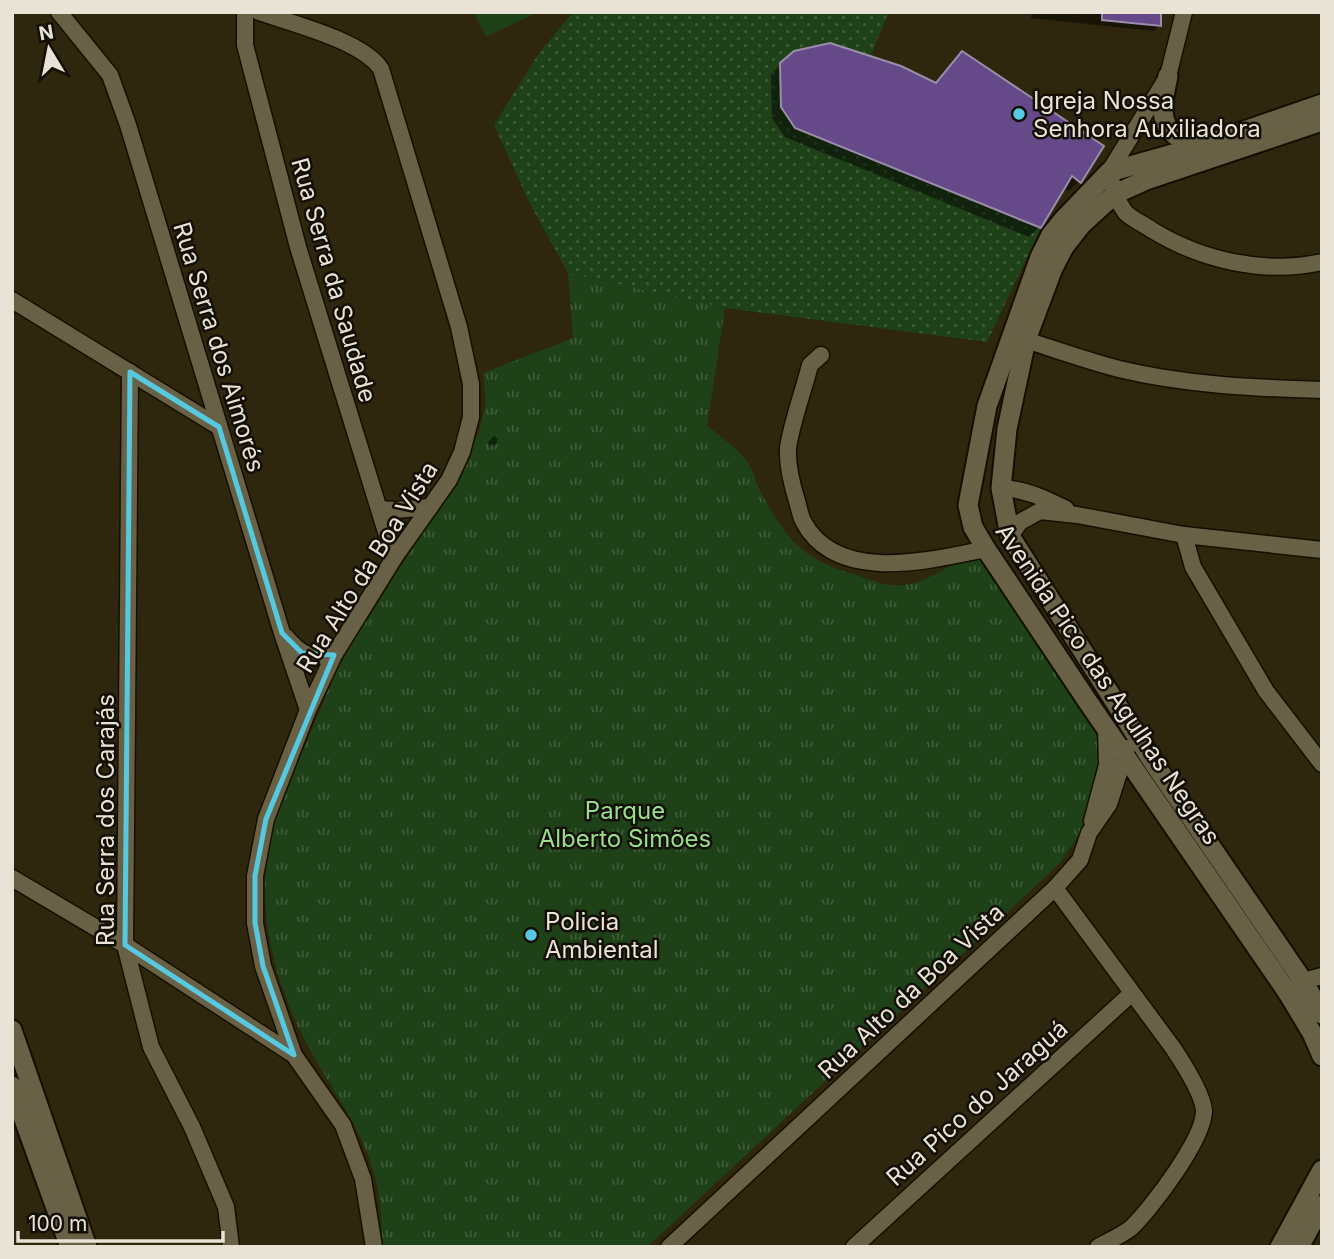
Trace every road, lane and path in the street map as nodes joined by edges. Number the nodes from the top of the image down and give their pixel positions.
1 (59, 12) edge
2 (245, 12) edge
3 (259, 12) edge
4 (1184, 12) edge
5 (1168, 76) junction
6 (1322, 104) edge
7 (1322, 121) edge
8 (1198, 147) junction
9 (1109, 172) junction
10 (1115, 194) junction
11 (1322, 262) edge
12 (12, 300) edge
13 (1017, 341) junction
14 (821, 355) dead end
15 (130, 372) junction
16 (1322, 390) edge
17 (219, 427) junction
18 (1000, 488) junction
19 (971, 489) junction
20 (430, 507) junction
21 (379, 509) junction
22 (1077, 515) junction
23 (1184, 535) junction
24 (1010, 536) junction
25 (986, 549) junction
26 (1322, 550) edge
27 (394, 558) junction
28 (282, 633) junction
29 (334, 655) junction
30 (308, 710) junction
31 (1106, 728) junction
32 (1134, 734) junction
33 (1124, 755) junction
34 (1322, 764) edge
35 (1089, 834) junction
36 (12, 878) edge
37 (1055, 888) junction
38 (125, 946) junction
39 (1304, 983) edge
40 (1132, 993) junction
41 (1314, 1005) edge
42 (12, 1030) edge
43 (294, 1055) junction
44 (1322, 1056) edge
45 (12, 1086) edge
46 (1322, 1170) edge
47 (1322, 1205) edge
48 (70, 1247) edge
49 (88, 1247) edge
50 (231, 1247) edge
51 (374, 1247) edge
52 (669, 1247) edge
53 (854, 1247) edge
54 (1098, 1247) edge
55 (1280, 1247) edge
56 (1298, 1247) edge

1 - 17 street, Rua Serra dos Aimorés
2 - 21 street, Rua Serra da Saudade
3 - 20 street, Rua Alto da Boa Vista
4 - 5 street
5 - 8 street
5 - 9 street
6 - 8 street
7 - 10 street, Avenida Pico das Agulhas Negras
8 - 9 street
9 - 10 street
9 - 13 street, Avenida Pico das Agulhas Negras
10 - 11 street
10 - 13 street, Avenida Pico das Agulhas Negras
12 - 15 street
13 - 16 street
13 - 18 street, Avenida Pico das Agulhas Negras
13 - 19 street, Avenida Pico das Agulhas Negras
14 - 25 street
15 - 17 street
15 - 38 street, Rua Serra dos Carajás
17 - 28 street, Rua Serra dos Aimorés
18 - 19 street
18 - 22 street
18 - 24 street, Avenida Pico das Agulhas Negras
19 - 25 street, Avenida Pico das Agulhas Negras
20 - 21 street
20 - 27 street, Rua Alto da Boa Vista
21 - 27 street, Rua Serra da Saudade
22 - 23 street
22 - 24 street
23 - 26 street
23 - 34 street
24 - 25 street
24 - 32 street, Avenida Pico das Agulhas Negras
25 - 31 street, Avenida Pico das Agulhas Negras
27 - 29 street, Rua Alto da Boa Vista
28 - 29 street
28 - 30 street, Rua Serra dos Aimorés
29 - 30 street, Rua Alto da Boa Vista
30 - 43 street, Rua Alto da Boa Vista
31 - 33 street, Avenida Pico das Agulhas Negras
31 - 35 street
32 - 33 street, Rua Alto da Boa Vista
32 - 39 street, Avenida Pico das Agulhas Negras
33 - 35 street, Rua Alto da Boa Vista
33 - 39 street, Avenida Pico das Agulhas Negras
35 - 37 street, Rua Alto da Boa Vista
36 - 38 street
37 - 40 street
37 - 52 street, Rua Alto da Boa Vista
38 - 43 street
38 - 50 street, Rua Serra dos Carajás
39 - 41 street, Avenida Pico das Agulhas Negras
40 - 53 street, Rua Pico do Jaraguá
40 - 54 street
41 - 44 street, Avenida Pico das Agulhas Negras
42 - 49 street
43 - 51 street, Rua Alto da Boa Vista
45 - 48 street
46 - 55 street
47 - 56 street

